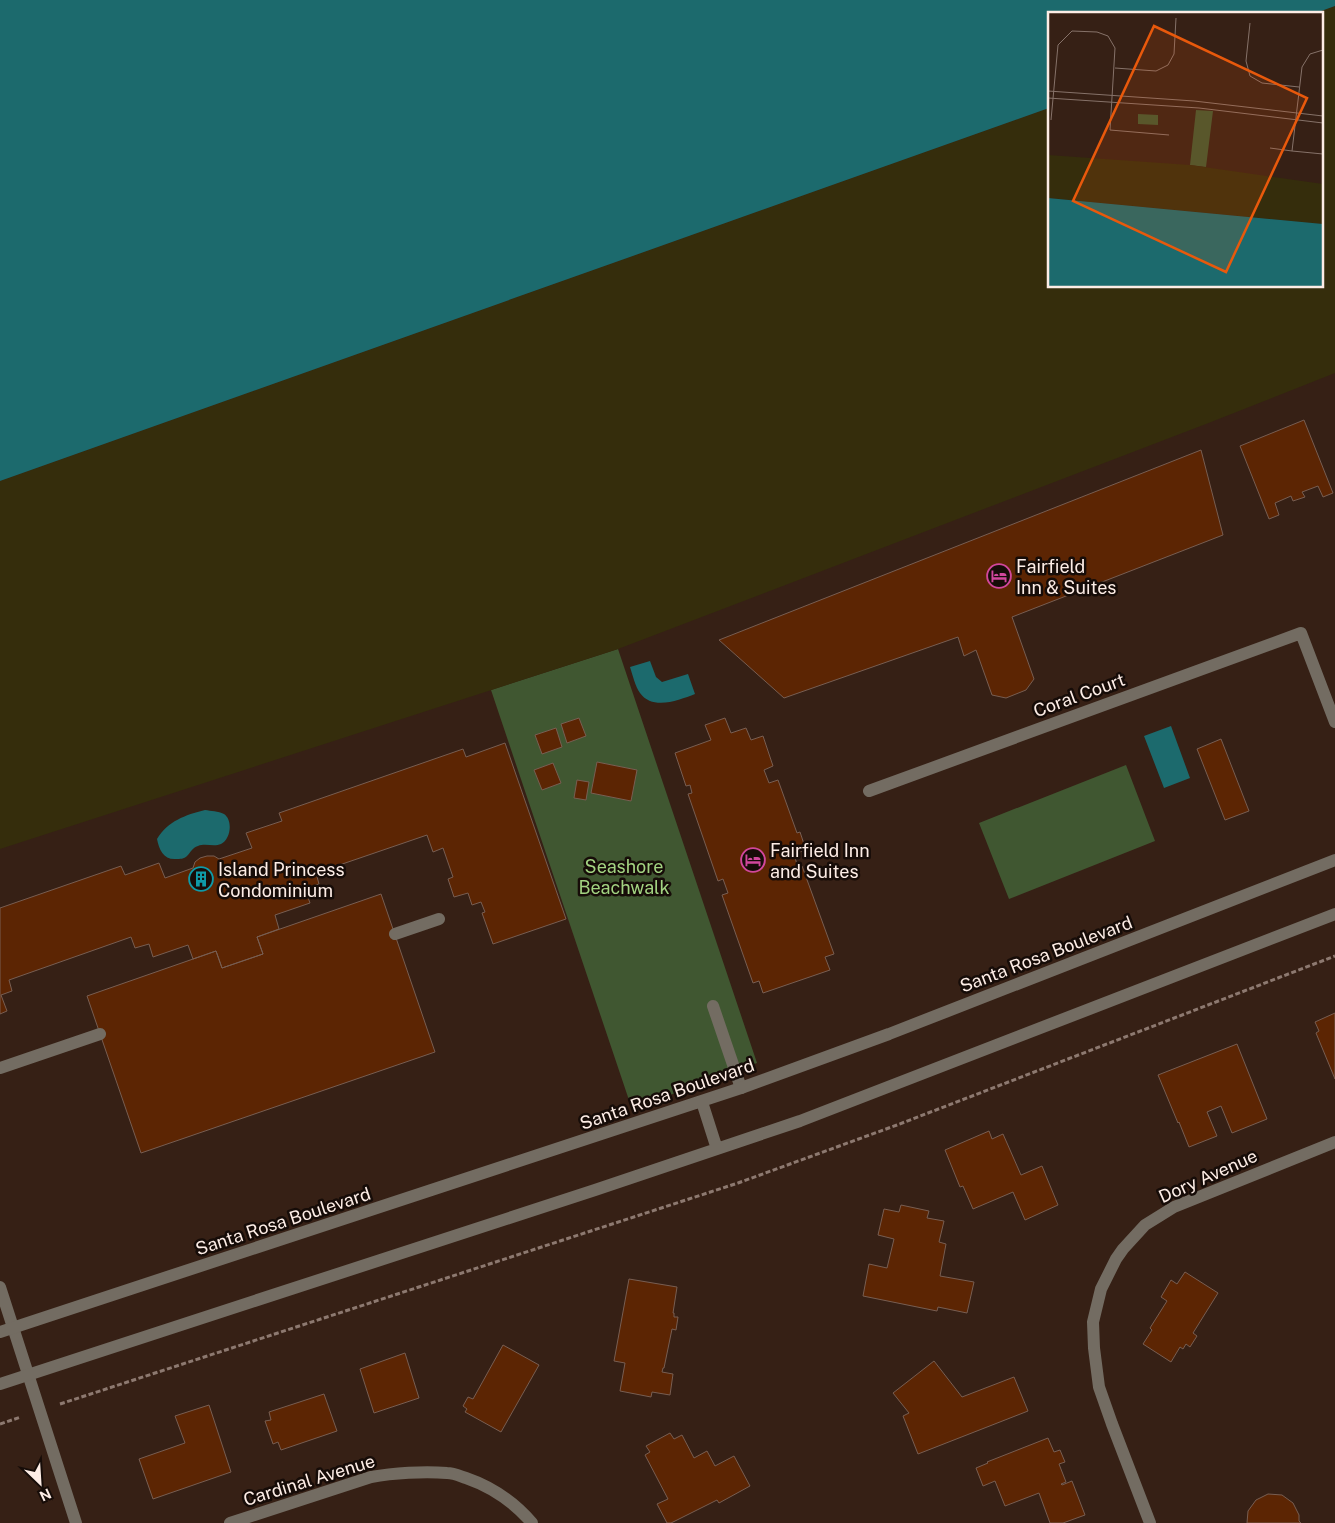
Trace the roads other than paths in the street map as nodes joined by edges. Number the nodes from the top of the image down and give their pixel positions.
1 (1335, 722) edge
2 (868, 791) dead end
3 (1335, 860) edge
4 (1335, 914) edge
5 (439, 919) dead end
6 (395, 934) dead end
7 (713, 1006) dead end
8 (100, 1034) dead end
9 (0, 1068) edge
10 (741, 1088) junction
11 (702, 1102) junction
12 (1335, 1142) edge
13 (717, 1149) junction
14 (0, 1287) edge
15 (13, 1328) junction
16 (0, 1332) edge
17 (29, 1375) junction
18 (0, 1384) edge
19 (76, 1523) edge
20 (230, 1523) edge
21 (532, 1523) edge
22 (1150, 1523) edge

1 - 2 street, Coral Court
3 - 10 street, Santa Rosa Boulevard
4 - 13 street
5 - 6 street
7 - 10 street
8 - 9 street
10 - 11 street, Santa Rosa Boulevard
11 - 13 street
11 - 15 street, Santa Rosa Boulevard
12 - 22 street, Dory Avenue
13 - 17 street
14 - 15 street
15 - 16 street, Santa Rosa Boulevard
15 - 17 street
17 - 18 street
17 - 19 street
20 - 21 street, Cardinal Avenue

